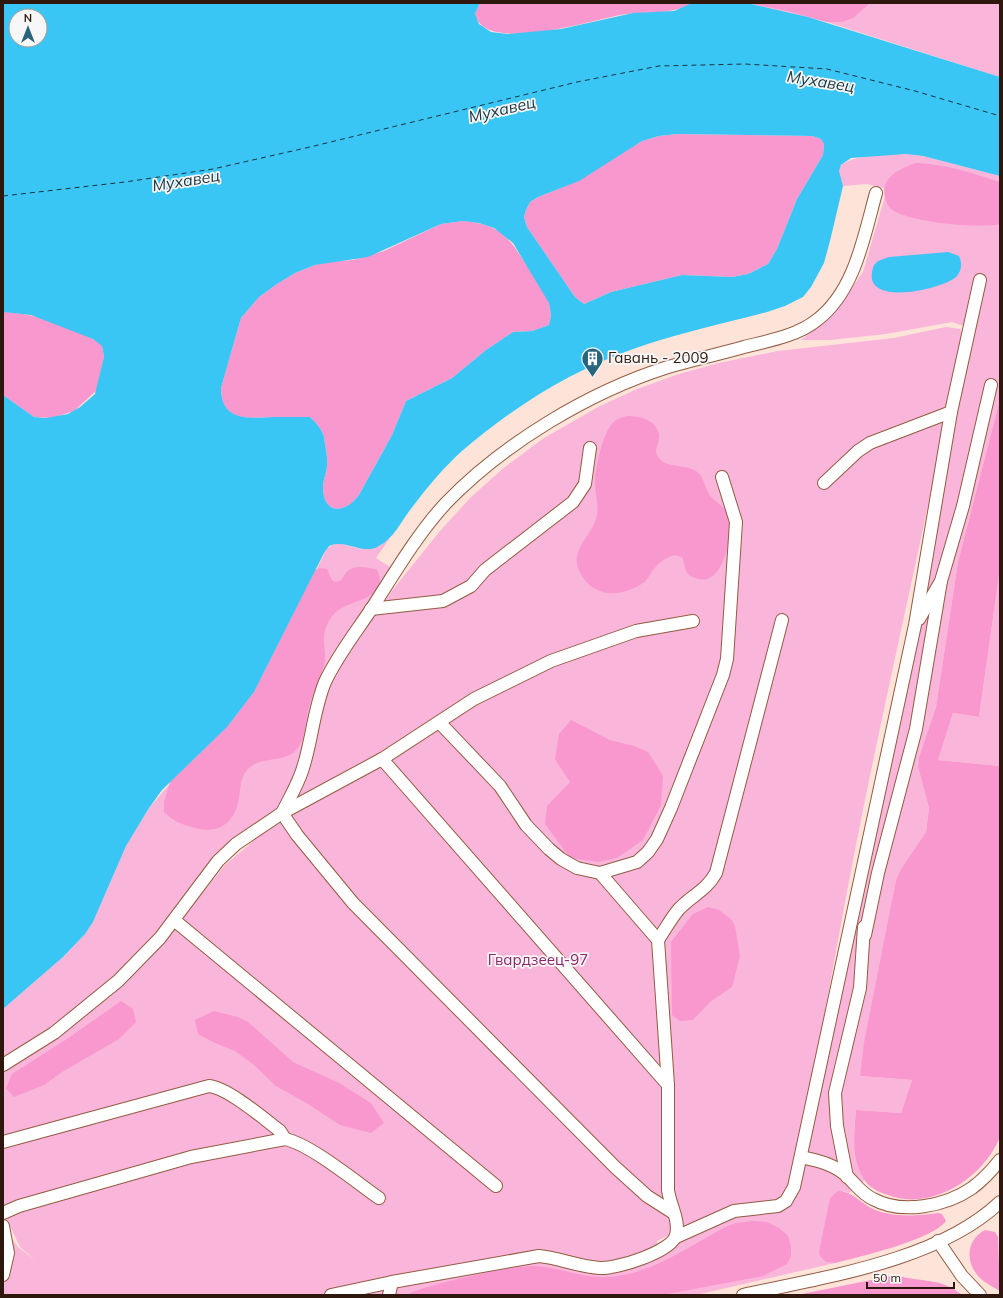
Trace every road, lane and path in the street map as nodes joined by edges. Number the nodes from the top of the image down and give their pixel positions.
1 (876, 193) dead end
2 (980, 280) dead end
3 (992, 385) dead end
4 (951, 412) junction
5 (590, 448) dead end
6 (722, 478) dead end
7 (824, 483) dead end
8 (941, 581) junction
9 (371, 609) junction
10 (782, 620) dead end
11 (693, 621) dead end
12 (915, 625) junction
13 (439, 722) junction
14 (382, 759) junction
15 (282, 813) junction
16 (600, 873) junction
17 (860, 882) junction
18 (174, 920) junction
19 (864, 935) junction
20 (658, 940) junction
21 (3, 1065) edge
22 (668, 1085) junction
23 (285, 1139) junction
24 (3, 1142) edge
25 (801, 1157) junction
26 (1000, 1160) edge
27 (847, 1177) junction
28 (496, 1186) dead end
29 (379, 1198) dead end
30 (1000, 1202) edge
31 (672, 1212) junction
32 (3, 1213) edge
33 (3, 1226) edge
34 (676, 1237) junction
35 (938, 1241) junction
36 (3, 1275) edge
37 (392, 1282) junction
38 (331, 1295) edge
39 (389, 1295) edge
40 (743, 1295) edge
41 (980, 1295) edge

1 - 9 street
2 - 4 street
3 - 8 street
4 - 7 street
4 - 12 street
5 - 9 street
6 - 16 street
8 - 12 street
8 - 19 street
9 - 15 street
10 - 20 street
11 - 13 street
12 - 17 street
13 - 14 street
13 - 16 street
14 - 15 street
14 - 22 street
15 - 18 street
15 - 31 street
16 - 20 street
17 - 19 street
17 - 25 street
18 - 21 street
18 - 28 street
19 - 27 street
20 - 22 street
22 - 31 street
23 - 24 street
23 - 29 street
23 - 32 street
25 - 27 street
25 - 34 street
26 - 27 street
30 - 35 street
31 - 34 street
33 - 36 street
34 - 37 street
35 - 40 street
35 - 41 street
37 - 38 street
37 - 39 street

